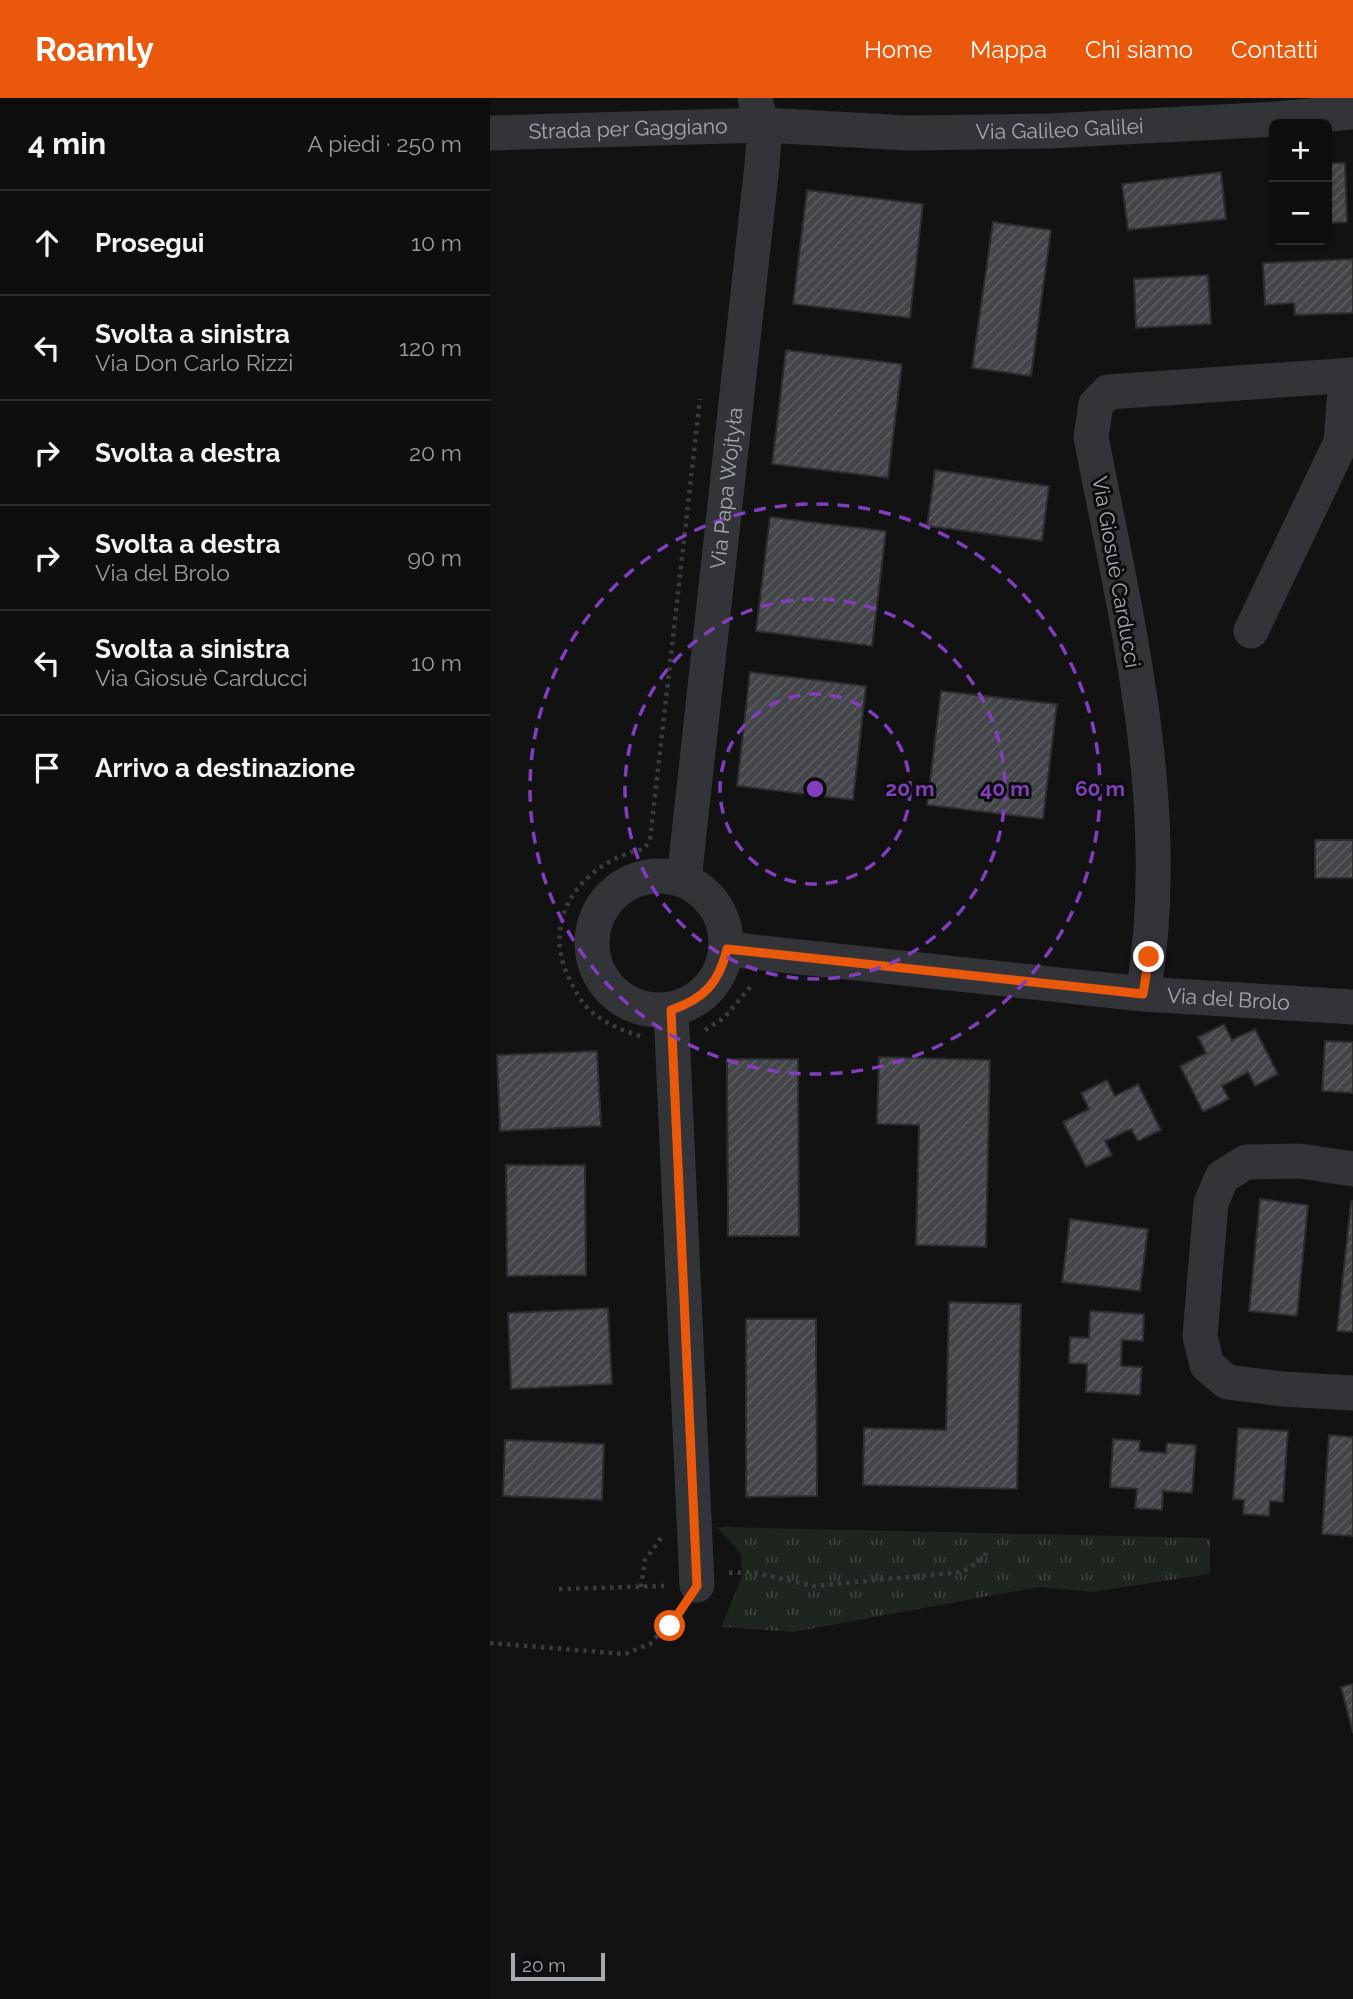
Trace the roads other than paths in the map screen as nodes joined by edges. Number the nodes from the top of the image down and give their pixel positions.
1 (760, 111) edge
2 (1353, 112) edge
3 (490, 133) edge
4 (1349, 375) edge
5 (1251, 631) dead end
6 (684, 880) junction
7 (727, 949) junction
8 (1143, 994) junction
9 (1353, 1007) edge
10 (671, 1010) junction
11 (1353, 1169) edge
12 (1353, 1393) edge
13 (696, 1580) road end

1 - 2 street, Via Galileo Galilei
1 - 3 street, Strada per Gaggiano
1 - 6 street, Via Papa Wojtyła
4 - 5 street, Via Giosuè Carducci
4 - 8 street, Via Giosuè Carducci
6 - 7 street
6 - 10 street
7 - 8 street, Via del Brolo
7 - 10 street
8 - 9 street, Via del Brolo
10 - 13 street
11 - 12 street

